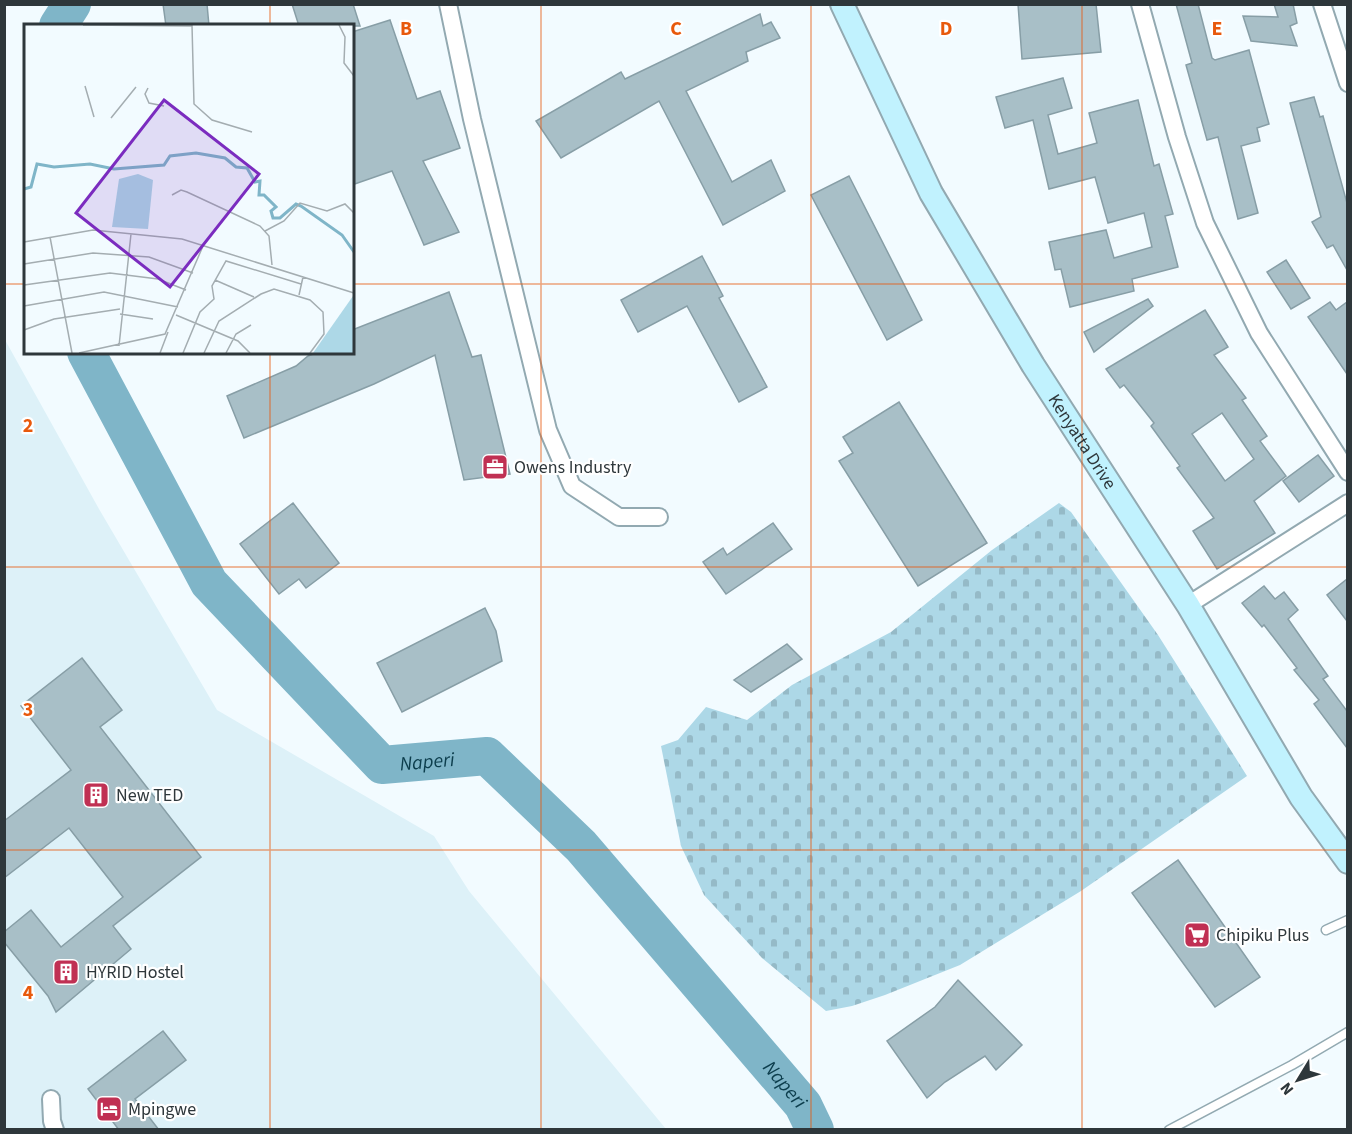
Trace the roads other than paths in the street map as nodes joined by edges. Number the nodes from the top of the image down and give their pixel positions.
1 (448, 4) edge
2 (842, 4) edge
3 (1140, 4) edge
4 (1322, 4) edge
5 (1347, 83) edge
6 (1347, 472) edge
7 (1347, 503) edge
8 (659, 517) dead end
9 (1188, 605) junction
10 (1347, 862) edge
11 (1347, 920) edge
12 (1326, 930) dead end
13 (1347, 1032) edge
14 (51, 1099) dead end
15 (55, 1130) edge
16 (1169, 1130) edge

1 - 8 street
2 - 9 main road, Kenyatta Drive
3 - 6 street
4 - 5 street
7 - 9 street
9 - 10 main road, Kenyatta Drive
11 - 12 lane
13 - 16 lane
14 - 15 street

